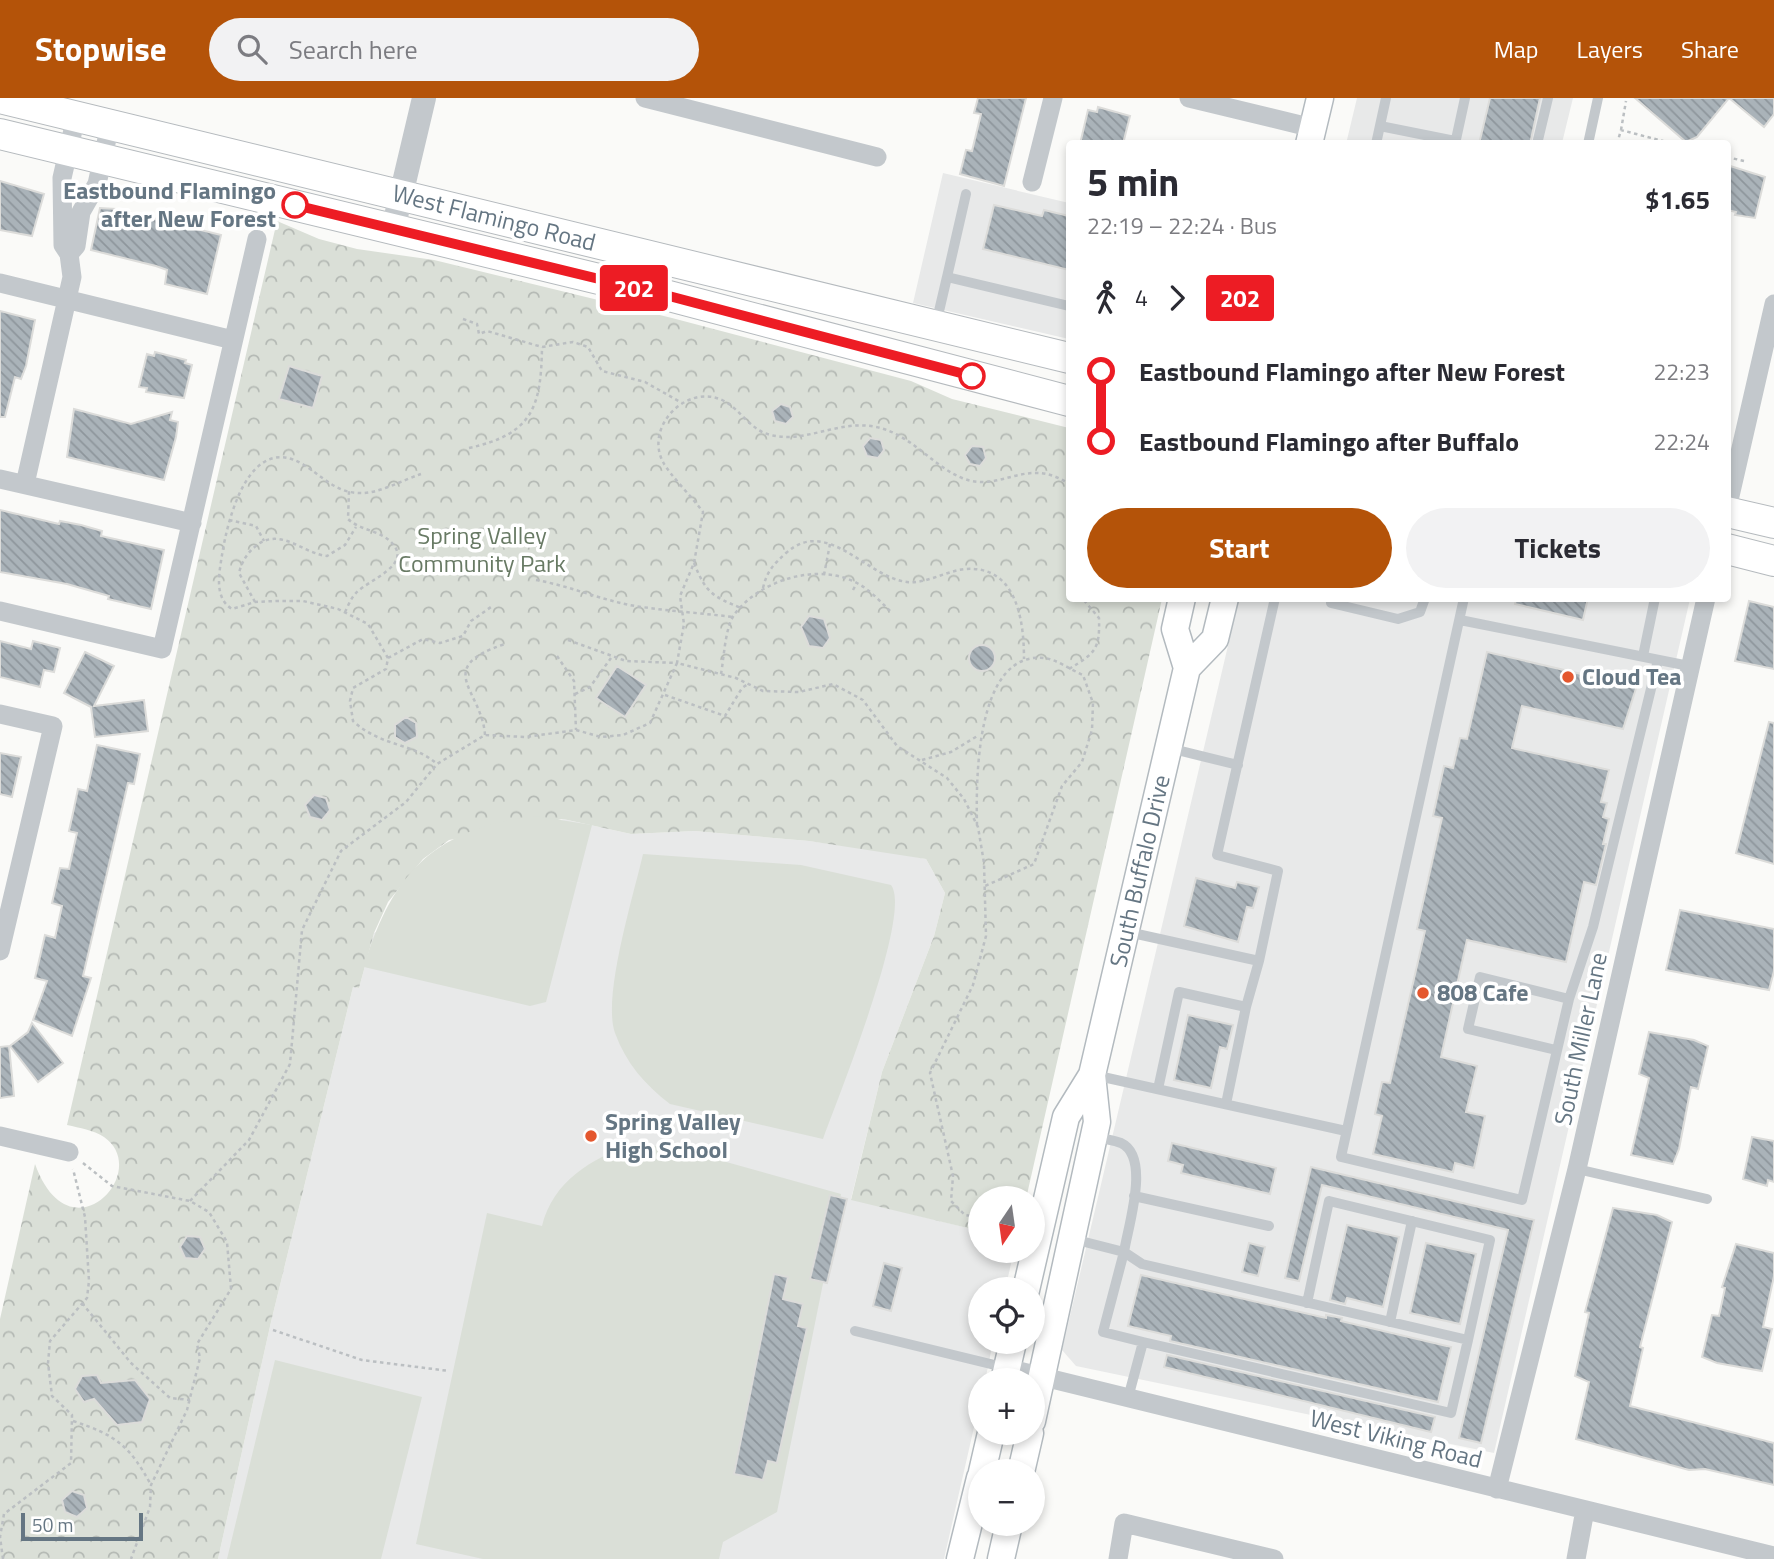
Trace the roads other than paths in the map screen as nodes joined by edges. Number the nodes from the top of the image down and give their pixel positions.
1 (0, 98) edge
2 (424, 98) edge
3 (645, 98) edge
4 (1053, 98) edge
5 (1189, 98) edge
6 (1320, 98) edge
7 (1387, 98) edge
8 (1465, 98) edge
9 (1548, 98) edge
10 (1598, 98) edge
11 (76, 117) junction
12 (110, 125) junction
13 (1380, 126) junction
14 (0, 134) edge
15 (1311, 136) edge
16 (1378, 140) edge
17 (1446, 140) edge
18 (1455, 140) edge
19 (1538, 140) edge
20 (1589, 140) edge
21 (68, 151) junction
22 (877, 157) dead end
23 (103, 159) junction
24 (1032, 182) dead end
25 (966, 194) dead end
26 (401, 196) junction
27 (70, 223) junction
28 (393, 229) junction
29 (257, 239) dead end
30 (947, 277) junction
31 (0, 283) edge
32 (68, 299) junction
33 (1774, 304) edge
34 (1066, 305) edge
35 (936, 325) junction
36 (233, 340) junction
37 (1066, 357) edge
38 (1767, 363) edge
39 (1066, 400) edge
40 (0, 479) edge
41 (25, 484) junction
42 (1731, 496) edge
43 (1731, 512) edge
44 (192, 523) junction
45 (1774, 523) edge
46 (1731, 550) edge
47 (1774, 561) edge
48 (1181, 602) edge
49 (1224, 602) edge
50 (1274, 602) edge
51 (1424, 602) edge
52 (1463, 602) edge
53 (1654, 602) edge
54 (1705, 602) edge
55 (1331, 603) dead end
56 (0, 611) edge
57 (1460, 620) junction
58 (1643, 656) junction
59 (1658, 660) junction
60 (1689, 666) junction
61 (1187, 667) junction
62 (0, 714) edge
63 (1168, 748) junction
64 (1238, 765) junction
65 (1125, 931) junction
66 (0, 951) edge
67 (1259, 961) junction
68 (1569, 999) junction
69 (1246, 1007) junction
70 (1556, 1050) junction
71 (1092, 1075) junction
72 (1158, 1089) junction
73 (1226, 1104) junction
74 (1346, 1132) junction
75 (0, 1136) edge
76 (1094, 1136) junction
77 (69, 1152) road end
78 (1577, 1169) junction
79 (1134, 1196) junction
80 (1706, 1199) dead end
81 (1412, 1221) junction
82 (1269, 1226) dead end
83 (1072, 1239) junction
84 (1124, 1252) junction
85 (1029, 1277) edge
86 (1307, 1303) junction
87 (1390, 1322) junction
88 (855, 1331) dead end
89 (1468, 1340) junction
90 (1143, 1342) junction
91 (982, 1368) edge
92 (1044, 1368) edge
93 (1045, 1378) edge
94 (1128, 1398) junction
95 (1497, 1489) junction
96 (1586, 1510) junction
97 (968, 1527) edge
98 (1006, 1536) edge
99 (1774, 1556) edge
100 (960, 1559) edge
101 (1001, 1559) edge
102 (1118, 1559) edge
103 (1273, 1559) edge
104 (1576, 1559) edge

1 - 11 main road, West Flamingo Road
2 - 26 street
3 - 22 street
4 - 24 street
5 - 15 street
6 - 15 main road
7 - 13 lane
8 - 18 lane
9 - 19 lane
10 - 20 lane
11 - 12 main road, West Flamingo Road
11 - 21 street
12 - 23 street
12 - 26 main road, West Flamingo Road
13 - 16 lane
13 - 17 lane
14 - 21 main road, West Flamingo Road
21 - 23 main road, West Flamingo Road
21 - 27 street
23 - 27 street
23 - 28 main road, West Flamingo Road
25 - 30 lane
26 - 28 street
26 - 35 main road, West Flamingo Road
27 - 32 street
28 - 39 main road, West Flamingo Road
29 - 36 street
30 - 34 lane
30 - 35 lane
31 - 32 street
32 - 36 street
32 - 41 street
33 - 38 street
35 - 37 main road, West Flamingo Road
36 - 44 street
38 - 42 street
40 - 41 street
41 - 44 street
43 - 45 main road
44 - 56 street
46 - 47 main road
48 - 61 main road
49 - 61 main road
50 - 64 lane
51 - 55 lane
52 - 57 lane
53 - 58 lane
54 - 60 street, South Miller Lane
57 - 58 lane
57 - 74 lane
58 - 59 lane
59 - 60 lane
59 - 68 lane
60 - 78 street, South Miller Lane
61 - 63 main road, South Buffalo Drive
62 - 66 street
63 - 64 lane
63 - 65 main road, South Buffalo Drive
64 - 67 lane
65 - 67 lane
65 - 71 main road, South Buffalo Drive
67 - 69 lane
68 - 70 lane
68 - 70 lane
69 - 72 lane
69 - 73 lane
70 - 74 lane
71 - 72 lane
71 - 76 main road, South Buffalo Drive
71 - 85 main road, South Buffalo Drive
72 - 73 lane
73 - 74 lane
75 - 77 street
76 - 79 lane
76 - 83 main road, South Buffalo Drive
78 - 80 lane
78 - 95 street, South Miller Lane
79 - 82 lane
79 - 84 lane
81 - 86 lane
81 - 87 lane
81 - 89 lane
83 - 84 lane
83 - 92 main road, South Buffalo Drive
84 - 86 lane
84 - 90 lane
86 - 87 lane
87 - 89 lane
88 - 91 lane
89 - 90 lane
90 - 94 lane
93 - 94 street, West Viking Road
94 - 95 street, West Viking Road
95 - 96 street, West Viking Road
96 - 99 street, West Viking Road
96 - 104 street
97 - 100 main road
98 - 101 main road
102 - 103 street

